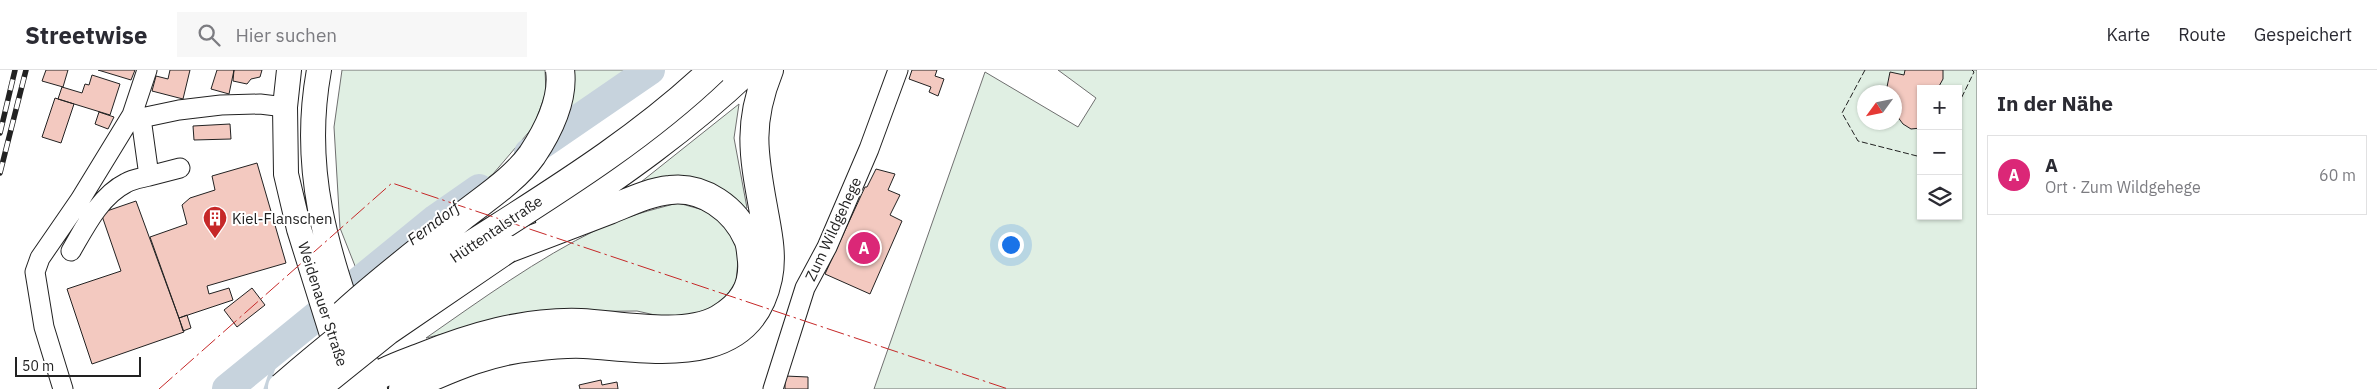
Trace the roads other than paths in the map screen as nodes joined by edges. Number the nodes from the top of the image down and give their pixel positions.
1 (147, 70) edge
2 (289, 70) edge
3 (319, 70) edge
4 (560, 70) edge
5 (713, 70) edge
6 (747, 70) edge
7 (769, 70) edge
8 (898, 70) edge
9 (285, 108) junction
10 (136, 117) junction
11 (180, 168) dead end
12 (149, 176) junction
13 (507, 249) junction
14 (70, 251) dead end
15 (434, 381) edge
16 (364, 386) edge
17 (281, 388) edge
18 (63, 389) edge
19 (315, 389) edge
20 (403, 389) edge
21 (773, 389) edge

1 - 10 street
2 - 9 main road, Weidenauer Straße
3 - 16 main road, Weidenauer Straße, bridge
4 - 17 highway, bridge
5 - 17 highway, Hüttentalstraße, bridge
6 - 13 highway, Hüttentalstraße
7 - 15 highway
8 - 21 street, Zum Wildgehege
9 - 10 street
9 - 16 main road, Weidenauer Straße
10 - 12 street
10 - 18 street
11 - 12 street
12 - 14 street
13 - 16 highway
13 - 19 highway, Hüttentalstraße, bridge
15 - 20 highway

